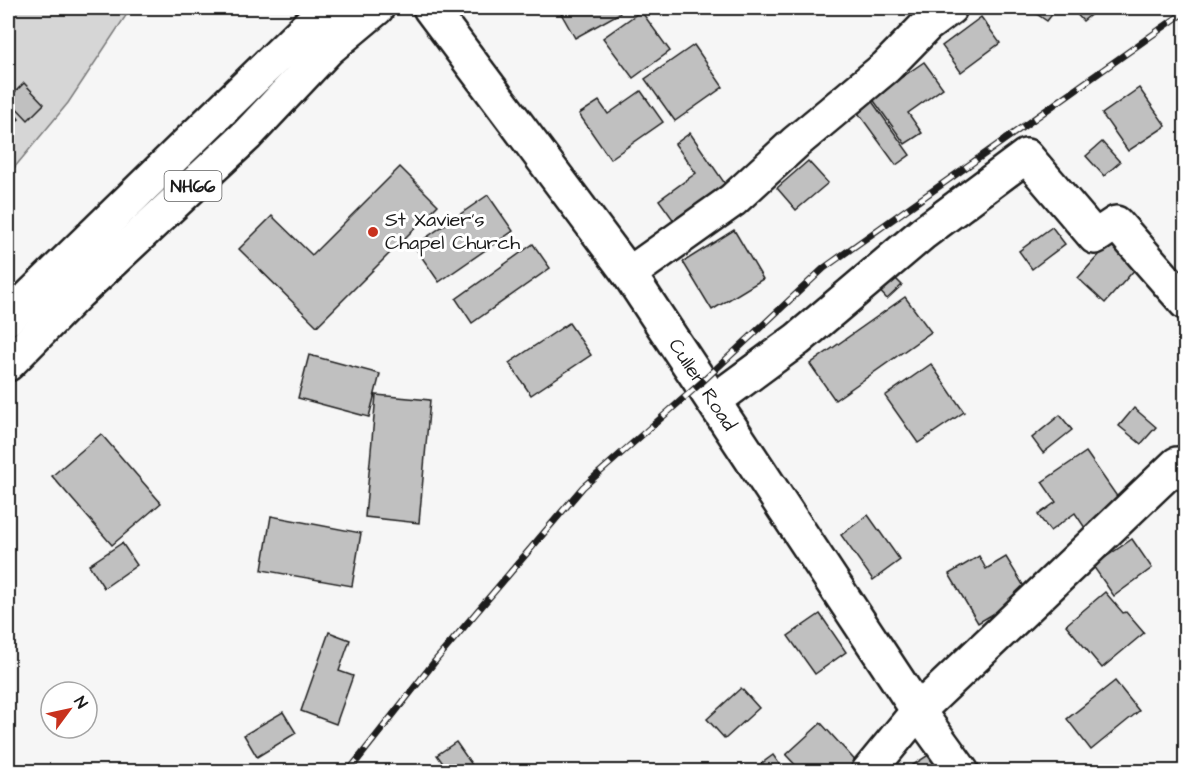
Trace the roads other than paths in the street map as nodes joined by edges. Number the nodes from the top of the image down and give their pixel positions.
1 (331, 8) edge
2 (377, 8) edge
3 (430, 8) edge
4 (950, 8) edge
5 (629, 274) junction
6 (1185, 303) edge
7 (8, 318) edge
8 (8, 364) edge
9 (714, 401) junction
10 (1181, 469) edge
11 (918, 711) junction
12 (868, 771) edge
13 (962, 771) edge

1 - 7 main road
2 - 8 main road, NH66
3 - 5 main road, Cullen Road
4 - 5 main road
5 - 9 main road, Cullen Road
6 - 9 main road
9 - 11 main road, Cullen Road
10 - 11 main road
11 - 12 main road
11 - 13 main road, Cullen Road

